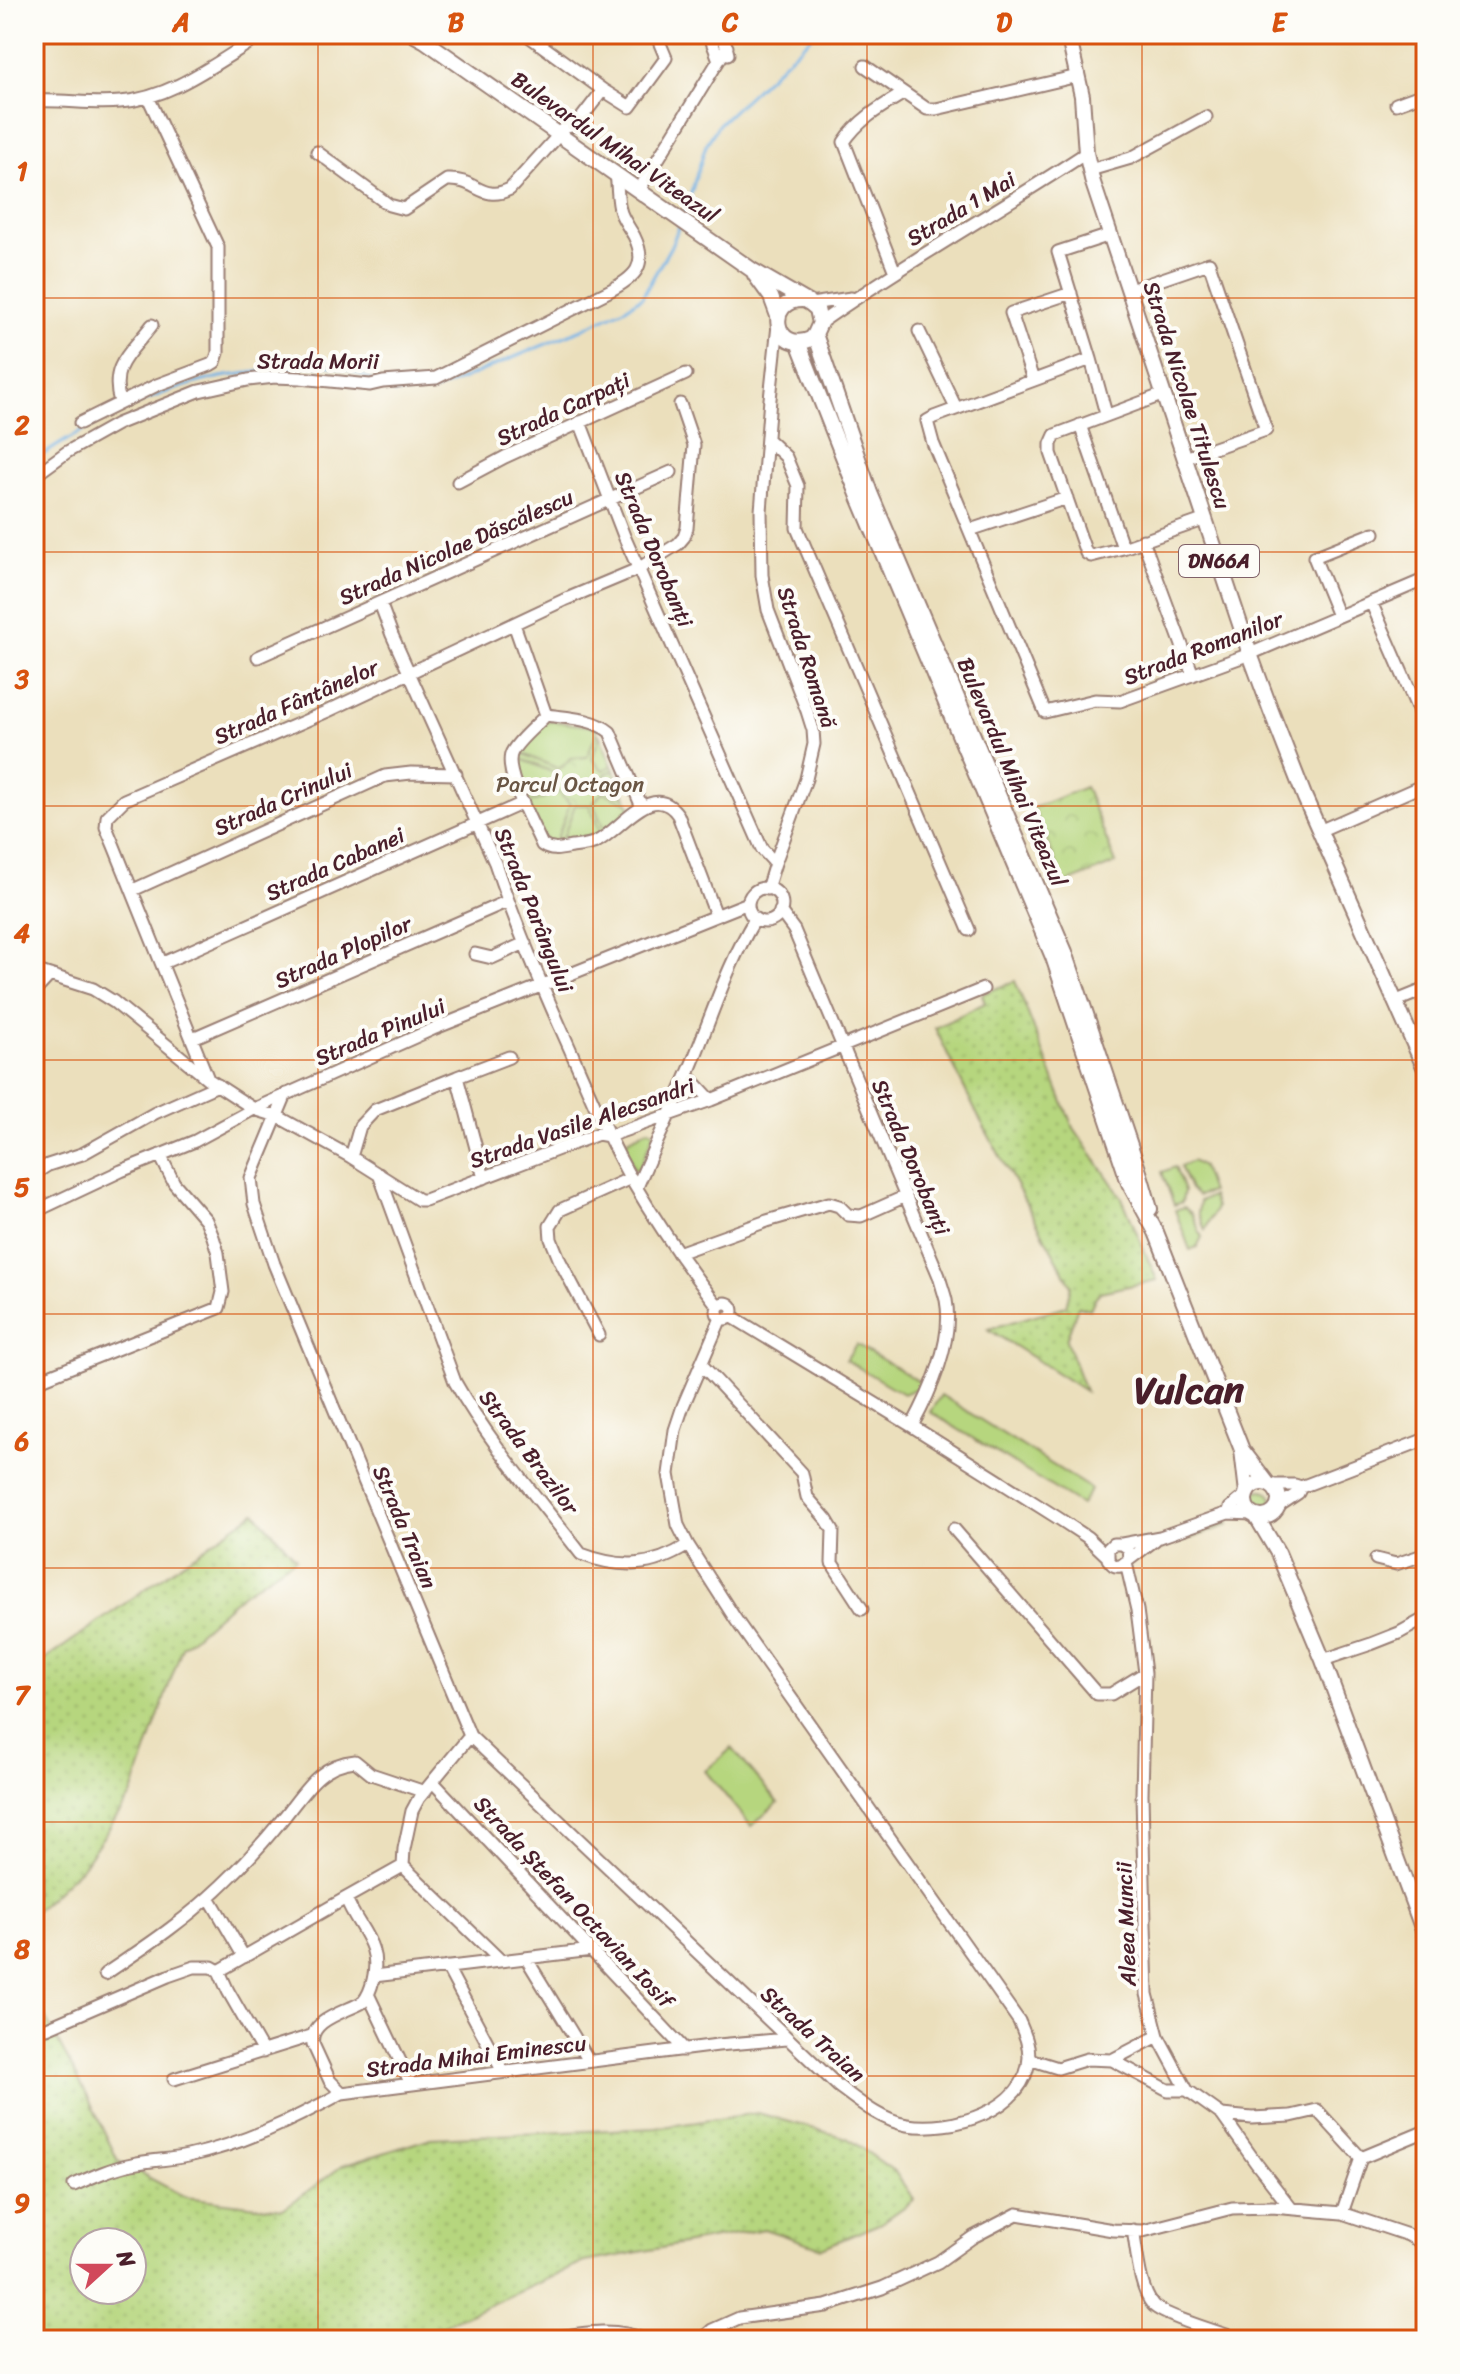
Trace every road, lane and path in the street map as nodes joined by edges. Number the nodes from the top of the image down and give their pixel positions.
1 (264, 34) edge
2 (526, 34) edge
3 (669, 34) edge
4 (709, 34) edge
5 (723, 34) edge
6 (1068, 34) edge
7 (420, 36) edge
8 (725, 54) junction
9 (865, 66) dead end
10 (1078, 76) junction
11 (603, 90) junction
12 (904, 93) junction
13 (1426, 93) edge
14 (148, 97) junction
15 (34, 101) edge
16 (1396, 104) dead end
17 (1206, 117) dead end
18 (559, 135) junction
19 (317, 152) dead end
20 (1086, 153) junction
21 (1090, 170) junction
22 (616, 174) junction
23 (639, 190) junction
24 (1110, 235) junction
25 (752, 270) junction
26 (895, 272) junction
27 (1130, 290) junction
28 (1071, 293) junction
29 (856, 298) junction
30 (808, 302) junction
31 (778, 320) junction
32 (152, 325) dead end
33 (818, 329) junction
34 (919, 331) dead end
35 (794, 341) junction
36 (774, 357) junction
37 (1091, 359) junction
38 (686, 374) dead end
39 (1033, 380) junction
40 (197, 382) junction
41 (1164, 394) junction
42 (120, 402) junction
43 (680, 404) dead end
44 (956, 408) junction
45 (1106, 414) junction
46 (580, 422) junction
47 (80, 423) dead end
48 (1080, 425) junction
49 (767, 439) junction
50 (1185, 458) junction
51 (671, 472) dead end
52 (34, 476) edge
53 (458, 482) dead end
54 (1067, 498) junction
55 (611, 499) junction
56 (1206, 519) junction
57 (970, 530) junction
58 (1374, 533) dead end
59 (1143, 540) junction
60 (1123, 548) junction
61 (638, 569) junction
62 (1426, 579) edge
63 (1371, 602) junction
64 (380, 603) junction
65 (1338, 616) junction
66 (514, 624) junction
67 (1250, 654) junction
68 (258, 657) dead end
69 (410, 673) junction
70 (1193, 675) junction
71 (546, 715) junction
72 (1426, 728) edge
73 (456, 774) junction
74 (1426, 784) edge
75 (523, 803) junction
76 (642, 807) junction
77 (478, 823) junction
78 (1319, 831) junction
79 (775, 863) junction
80 (767, 889) junction
81 (133, 890) junction
82 (508, 901) junction
83 (748, 903) junction
84 (780, 911) junction
85 (716, 915) junction
86 (755, 919) junction
87 (969, 930) dead end
88 (525, 943) junction
89 (475, 954) dead end
90 (163, 963) junction
91 (34, 970) edge
92 (50, 975) junction
93 (542, 985) junction
94 (983, 989) dead end
95 (1426, 989) edge
96 (34, 992) edge
97 (1394, 1002) junction
98 (193, 1038) junction
99 (843, 1046) junction
100 (509, 1057) dead end
101 (1426, 1071) edge
102 (687, 1074) junction
103 (457, 1077) junction
104 (213, 1082) junction
105 (286, 1094) junction
106 (711, 1100) junction
107 (254, 1109) junction
108 (668, 1115) junction
109 (277, 1116) junction
110 (609, 1136) junction
111 (160, 1155) junction
112 (351, 1157) junction
113 (34, 1174) edge
114 (379, 1174) junction
115 (484, 1178) junction
116 (634, 1183) junction
117 (906, 1196) junction
118 (34, 1212) edge
119 (1156, 1232) junction
120 (678, 1253) junction
121 (726, 1317) junction
122 (599, 1335) dead end
123 (701, 1364) junction
124 (34, 1382) edge
125 (912, 1426) junction
126 (1426, 1439) edge
127 (1242, 1450) junction
128 (1270, 1485) junction
129 (1301, 1487) junction
130 (1246, 1494) junction
131 (1277, 1509) junction
132 (1228, 1513) junction
133 (1255, 1515) junction
134 (954, 1529) dead end
135 (1087, 1537) junction
136 (1160, 1537) junction
137 (1119, 1544) junction
138 (688, 1545) junction
139 (1278, 1553) junction
140 (1426, 1554) edge
141 (1376, 1559) dead end
142 (1119, 1561) junction
143 (862, 1609) dead end
144 (1426, 1618) edge
145 (1323, 1660) junction
146 (1145, 1673) junction
147 (470, 1736) junction
148 (433, 1782) junction
149 (425, 1792) junction
150 (403, 1866) junction
151 (209, 1897) junction
152 (346, 1898) junction
153 (1426, 1938) edge
154 (592, 1950) junction
155 (244, 1957) junction
156 (526, 1958) junction
157 (501, 1961) junction
158 (447, 1967) junction
159 (219, 1971) junction
160 (105, 1974) dead end
161 (374, 1976) junction
162 (369, 1996) junction
163 (47, 2028) dead end
164 (311, 2036) junction
165 (1158, 2036) junction
166 (786, 2039) junction
167 (685, 2050) junction
168 (263, 2052) junction
169 (1029, 2059) junction
170 (1112, 2060) junction
171 (589, 2061) junction
172 (503, 2072) junction
173 (174, 2079) dead end
174 (411, 2084) junction
175 (1187, 2090) junction
176 (342, 2093) junction
177 (1222, 2115) junction
178 (1426, 2131) edge
179 (1361, 2158) junction
180 (74, 2185) dead end
181 (1291, 2208) junction
182 (1342, 2213) junction
183 (1133, 2230) junction
184 (1426, 2245) edge
185 (541, 2340) edge
186 (645, 2340) edge
187 (701, 2340) edge
188 (1242, 2340) edge

1 - 14 street
2 - 11 street
3 - 11 street
4 - 8 street
5 - 8 street
6 - 10 main road, Strada Nicolae Titulescu / DN66A
7 - 18 main road, Bulevardul Mihai Viteazul
8 - 23 street
9 - 12 street
10 - 12 street
10 - 20 main road, Strada Nicolae Titulescu / DN66A
11 - 18 street
12 - 26 street
13 - 16 street
14 - 15 street
14 - 40 street
17 - 21 street
18 - 19 street
18 - 22 main road, Bulevardul Mihai Viteazul
20 - 21 main road, Strada Nicolae Titulescu / DN66A
20 - 26 street, Strada 1 Mai
21 - 24 main road, Strada Nicolae Titulescu / DN66A
22 - 23 main road, Bulevardul Mihai Viteazul
22 - 40 street, Strada Morii
23 - 25 main road, Bulevardul Mihai Viteazul
24 - 27 main road, Strada Nicolae Titulescu / DN66A
24 - 28 street
25 - 30 main road, Bulevardul Mihai Viteazul
25 - 31 main road, Bulevardul Mihai Viteazul
26 - 29 street, Strada 1 Mai
27 - 41 main road, Strada Nicolae Titulescu / DN66A
27 - 50 street
28 - 37 street
28 - 39 street
29 - 30 street, Strada 1 Mai
29 - 33 street, Strada 1 Mai
30 - 31 main road
30 - 33 main road
31 - 35 main road
31 - 36 street, Strada Romană
32 - 42 street
33 - 35 main road
33 - 119 main road, Bulevardul Mihai Viteazul
34 - 44 street
35 - 36 street
35 - 119 main road, Bulevardul Mihai Viteazul
36 - 49 street, Strada Romană
37 - 39 street
37 - 45 street
38 - 46 street, Strada Carpați
39 - 44 street
40 - 42 street
40 - 52 street, Strada Morii
41 - 45 street
41 - 50 main road, Strada Nicolae Titulescu / DN66A
42 - 47 street
43 - 61 street, Strada Fântânelor
44 - 57 street
45 - 48 street
46 - 53 street, Strada Carpați
46 - 55 street, Strada Dorobanți
48 - 54 street
48 - 60 street
49 - 79 street, Strada Romană
49 - 87 street
50 - 56 main road, Strada Nicolae Titulescu / DN66A
51 - 55 street, Strada Nicolae Dăscălescu
54 - 57 street
54 - 60 street
55 - 61 street, Strada Dorobanți
55 - 64 street, Strada Nicolae Dăscălescu
56 - 59 street
56 - 67 main road, Strada Nicolae Titulescu / DN66A
57 - 70 street, Strada Romanilor
58 - 65 street
59 - 60 street
59 - 70 street
61 - 66 street, Strada Fântânelor
61 - 79 street, Strada Dorobanți
62 - 63 street, Strada Romanilor
63 - 65 street, Strada Romanilor
63 - 72 street
64 - 68 street, Strada Nicolae Dăscălescu
64 - 69 street, Strada Parângului
65 - 67 street, Strada Romanilor
66 - 69 street, Strada Fântânelor
66 - 71 street
67 - 70 street, Strada Romanilor
67 - 78 main road, Strada Nicolae Titulescu / DN66A
69 - 73 street, Strada Parângului
69 - 81 street, Strada Fântânelor
71 - 75 street
71 - 76 street
73 - 77 street, Strada Parângului
73 - 81 street, Strada Crinului
74 - 78 street
75 - 76 street
75 - 77 street, Strada Cabanei
76 - 85 street
77 - 82 street, Strada Parângului
77 - 90 street, Strada Cabanei
78 - 97 main road, Strada Nicolae Titulescu / DN66A
79 - 80 street, Strada Romană
80 - 83 street
80 - 84 street
81 - 90 street, Strada Fântânelor
82 - 88 street, Strada Parângului
82 - 98 street, Strada Plopilor
83 - 85 street, Strada Pinului
83 - 86 street
84 - 86 street
84 - 99 street, Strada Dorobanți
85 - 93 street, Strada Pinului
86 - 102 street
88 - 89 street
88 - 93 street, Strada Parângului
90 - 98 street, Strada Fântânelor
91 - 92 street, Strada Vasile Alecsandri
92 - 96 street
92 - 104 street, Strada Vasile Alecsandri
93 - 105 street, Strada Pinului
93 - 110 street, Strada Parângului
94 - 99 street, Strada Vasile Alecsandri
95 - 97 street
97 - 101 main road, Strada Nicolae Titulescu / DN66A
98 - 104 street, Strada Fântânelor
99 - 106 street, Strada Vasile Alecsandri
99 - 117 street, Strada Dorobanți
100 - 103 street
102 - 106 street
102 - 108 street
103 - 112 street
103 - 115 street
104 - 107 street, Strada Vasile Alecsandri
104 - 113 street
105 - 107 street, Strada Pinului
105 - 109 street, Strada Traian
106 - 108 street, Strada Vasile Alecsandri
107 - 109 street, Strada Vasile Alecsandri
107 - 111 street, Strada Pinului
108 - 110 street, Strada Vasile Alecsandri
108 - 116 street
109 - 112 street, Strada Vasile Alecsandri
109 - 147 street, Strada Traian
110 - 115 street, Strada Vasile Alecsandri
110 - 116 street, Strada Parângului
111 - 118 street, Strada Pinului
111 - 124 street
112 - 114 street, Strada Vasile Alecsandri
114 - 115 street, Strada Vasile Alecsandri
114 - 138 street, Strada Brazilor
116 - 120 street
116 - 122 street
117 - 120 street
117 - 125 street, Strada Dorobanți
119 - 127 main road, Bulevardul Mihai Viteazul
120 - 121 street
121 - 123 street
121 - 125 street
123 - 138 street
123 - 143 street
125 - 135 street
126 - 129 street
127 - 128 main road, Bulevardul Mihai Viteazul
127 - 130 main road, Bulevardul Mihai Viteazul
128 - 129 street
128 - 130 main road
128 - 131 main road
129 - 131 street
130 - 132 street
130 - 133 main road
131 - 133 main road
131 - 139 main road
132 - 133 street
132 - 136 street
133 - 139 main road
134 - 146 street
135 - 137 street
135 - 142 street
136 - 137 street
136 - 142 street
137 - 142 street
137 - 142 street
138 - 169 street
139 - 145 main road
140 - 141 street
142 - 146 street, Aleea Muncii
144 - 145 street
145 - 153 main road
146 - 165 street, Aleea Muncii
147 - 148 street
147 - 166 street, Strada Traian
148 - 149 street
148 - 154 street, Strada Ștefan Octavian Iosif
149 - 150 street
149 - 151 street
150 - 152 street
150 - 157 street
151 - 155 street
151 - 160 street
152 - 155 street
152 - 161 street
154 - 156 street
154 - 167 street, Strada Ștefan Octavian Iosif
155 - 159 street
156 - 157 street
156 - 171 street
157 - 158 street
158 - 161 street
158 - 172 street
159 - 163 street
159 - 168 street
161 - 162 street
162 - 164 street
162 - 174 street
164 - 168 street
164 - 176 street, Strada Mihai Eminescu
165 - 170 street
165 - 175 street, Aleea Muncii
166 - 167 street, Strada Mihai Eminescu
166 - 169 street, Strada Traian
167 - 171 street, Strada Mihai Eminescu
168 - 173 street
169 - 170 street
170 - 175 street
171 - 172 street, Strada Mihai Eminescu
172 - 174 street, Strada Mihai Eminescu
174 - 176 street, Strada Mihai Eminescu
175 - 177 street
176 - 180 street
177 - 179 street
177 - 181 street
178 - 179 street
179 - 182 street
181 - 182 street
181 - 183 street
182 - 184 street
183 - 187 street
183 - 188 street
185 - 186 street

